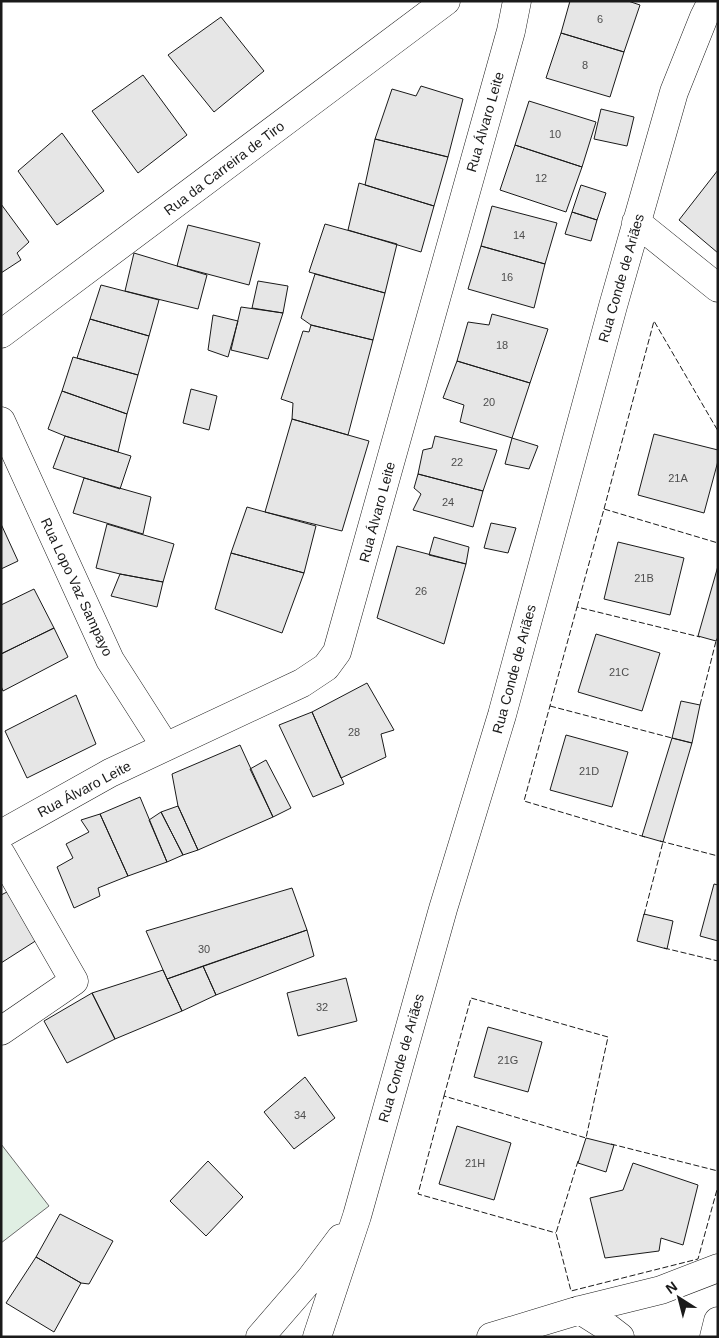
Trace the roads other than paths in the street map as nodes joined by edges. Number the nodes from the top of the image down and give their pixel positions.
1 (446, 1) edge
2 (517, 1) edge
3 (707, 6) edge
4 (636, 222) junction
5 (718, 288) edge
6 (1, 334) edge
7 (1, 421) edge
8 (165, 746) junction
9 (1, 834) edge
10 (1, 854) edge
11 (1, 1031) edge
12 (357, 1216) junction
13 (718, 1268) edge
14 (580, 1310) junction
15 (718, 1321) edge
16 (260, 1337) edge
17 (317, 1337) edge
18 (490, 1337) edge
19 (620, 1337) edge
20 (714, 1337) edge

1 - 6 street, Rua da Carreira de Tiro
2 - 8 street, Rua Álvaro Leite
3 - 4 street, Rua Conde de Ariães
4 - 5 street
4 - 12 street, Rua Conde de Ariães
7 - 8 street, Rua Lopo Vaz Sampayo
8 - 9 street, Rua Álvaro Leite
10 - 11 street
12 - 16 street
12 - 17 street, Rua Conde de Ariães
13 - 14 street
14 - 18 street
14 - 19 street
15 - 20 street

